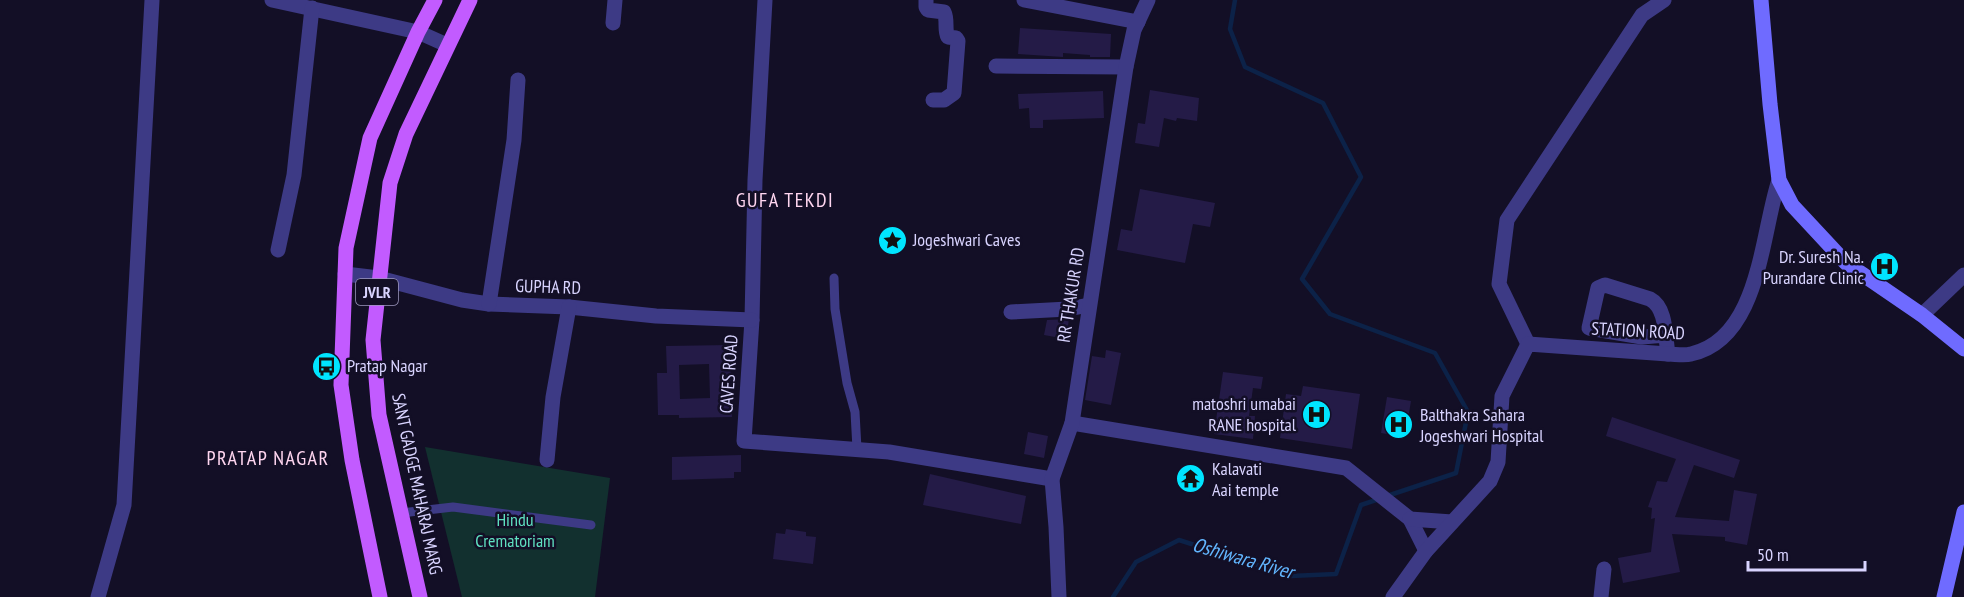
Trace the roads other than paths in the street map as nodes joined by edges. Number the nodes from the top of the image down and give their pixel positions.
1 (152, 0) edge
2 (272, 0) edge
3 (435, 0) edge
4 (470, 0) edge
5 (615, 0) edge
6 (765, 0) edge
7 (927, 0) edge
8 (1024, 0) edge
9 (1148, 0) edge
10 (1664, 0) edge
11 (1761, 0) edge
12 (312, 8) junction
13 (1138, 22) junction
14 (613, 23) dead end
15 (418, 32) junction
16 (447, 45) junction
17 (996, 66) dead end
18 (1126, 67) junction
19 (518, 80) dead end
20 (933, 100) dead end
21 (1779, 180) junction
22 (278, 250) dead end
23 (345, 274) junction
24 (1964, 275) edge
25 (379, 278) junction
26 (834, 278) dead end
27 (489, 304) junction
28 (1089, 305) junction
29 (569, 307) junction
30 (1011, 312) dead end
31 (1922, 315) junction
32 (752, 320) junction
33 (1589, 328) junction
34 (1665, 335) junction
35 (1528, 344) junction
36 (1586, 348) junction
37 (1964, 349) edge
38 (1668, 354) junction
39 (1072, 423) junction
40 (856, 449) junction
41 (547, 460) dead end
42 (1052, 479) junction
43 (1964, 512) edge
44 (401, 513) junction
45 (1410, 519) junction
46 (1452, 522) junction
47 (591, 525) dead end
48 (1426, 551) junction
49 (1604, 569) dead end
50 (98, 597) edge
51 (380, 597) edge
52 (420, 597) edge
53 (1059, 597) edge
54 (1392, 597) edge
55 (1601, 597) edge
56 (1944, 597) edge

1 - 50 street
2 - 12 street
3 - 15 main road, JVLR
4 - 16 main road, SANT GADGE MAHARAJ MARG / JVLR
5 - 14 street
6 - 32 street, CAVES ROAD
7 - 20 street
8 - 13 street
9 - 13 street, RR THAKUR RD
10 - 35 street
11 - 21 main road, STATION ROAD
12 - 15 street
12 - 22 street
13 - 18 street, RR THAKUR RD
15 - 16 street
15 - 23 main road, JVLR
16 - 25 main road, SANT GADGE MAHARAJ MARG / JVLR
17 - 18 street
18 - 28 street, RR THAKUR RD
19 - 27 street
21 - 31 main road
21 - 38 street, STATION ROAD
23 - 25 street, GUPHA RD
23 - 51 main road, JVLR
24 - 31 street
25 - 27 street, GUPHA RD
25 - 44 main road, SANT GADGE MAHARAJ MARG / JVLR
26 - 40 lane
27 - 29 street, GUPHA RD
28 - 30 street
28 - 39 street, RR THAKUR RD
29 - 32 street, GUPHA RD
29 - 41 street
31 - 37 main road
32 - 40 street, CAVES ROAD
33 - 34 street
33 - 34 street
33 - 36 street
34 - 38 street
35 - 36 street, STATION ROAD
35 - 46 street
36 - 38 street, STATION ROAD
39 - 42 street, RR THAKUR RD
39 - 45 street
40 - 42 street, CAVES ROAD
42 - 53 street, RR THAKUR RD
43 - 56 main road
44 - 47 lane
44 - 52 main road, SANT GADGE MAHARAJ MARG / JVLR
45 - 46 street
45 - 48 street
46 - 48 street
48 - 54 street
49 - 55 street

